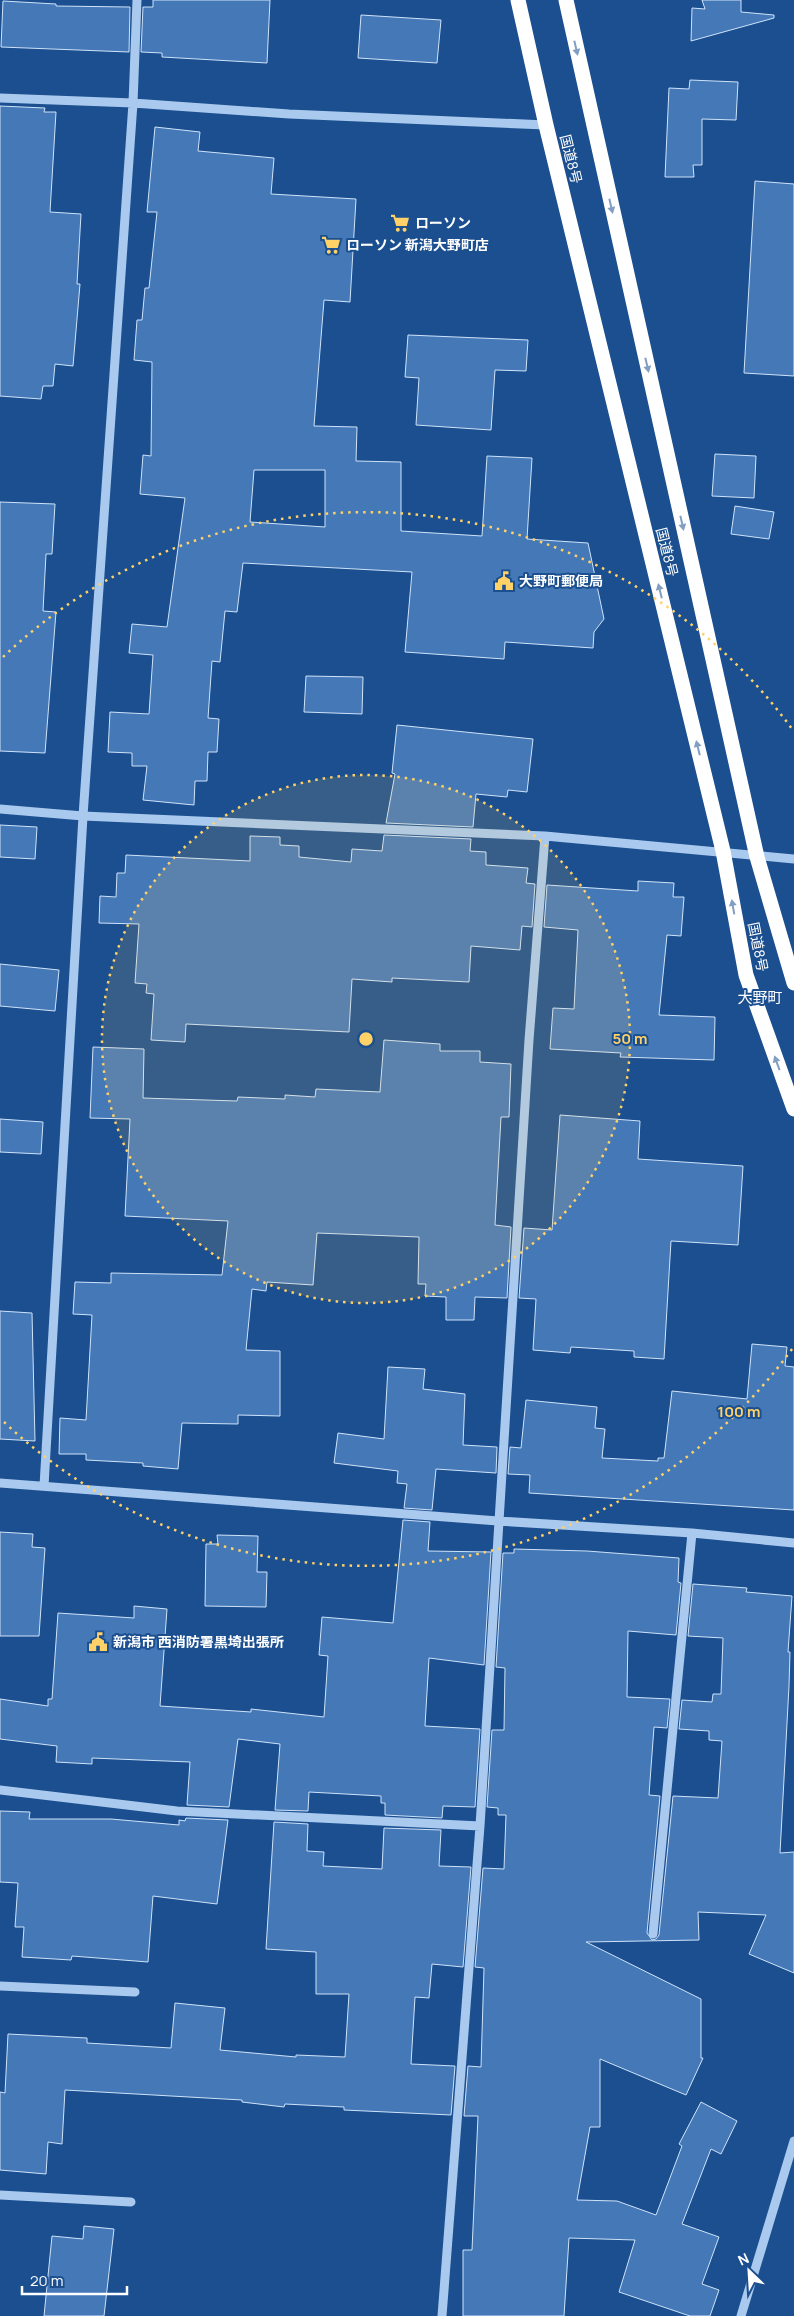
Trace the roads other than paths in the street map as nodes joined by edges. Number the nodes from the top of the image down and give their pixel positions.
1 (137, 0) edge
2 (518, 0) edge
3 (566, 0) edge
4 (0, 98) edge
5 (133, 103) junction
6 (546, 125) junction
7 (0, 809) edge
8 (83, 816) junction
9 (545, 836) junction
10 (723, 851) junction
11 (757, 857) junction
12 (794, 859) edge
13 (794, 983) edge
14 (794, 1109) edge
15 (0, 1483) edge
16 (44, 1486) junction
17 (498, 1521) junction
18 (692, 1533) junction
19 (794, 1543) edge
20 (0, 1790) edge
21 (480, 1826) junction
22 (653, 1934) dead end
23 (0, 1986) edge
24 (135, 1992) dead end
25 (794, 2141) edge
26 (0, 2195) edge
27 (131, 2202) dead end
28 (442, 2316) edge
29 (741, 2316) edge

1 - 5 street
2 - 6 highway, 国道8号
3 -> 11 highway, 国道8号
4 - 5 street
5 - 6 street
5 - 8 street
10 -> 6 highway, 国道8号
7 - 8 street
8 - 9 street
8 - 16 street
9 - 10 street
9 - 17 street
10 - 11 street
14 -> 10 highway, 国道8号
11 - 12 street
11 - 13 highway, 国道8号
15 - 16 street
16 - 17 street
17 - 18 street
17 - 21 street
18 - 19 street
18 - 22 street
20 - 21 street
21 - 28 street
23 - 24 street
25 - 29 street
26 - 27 street

